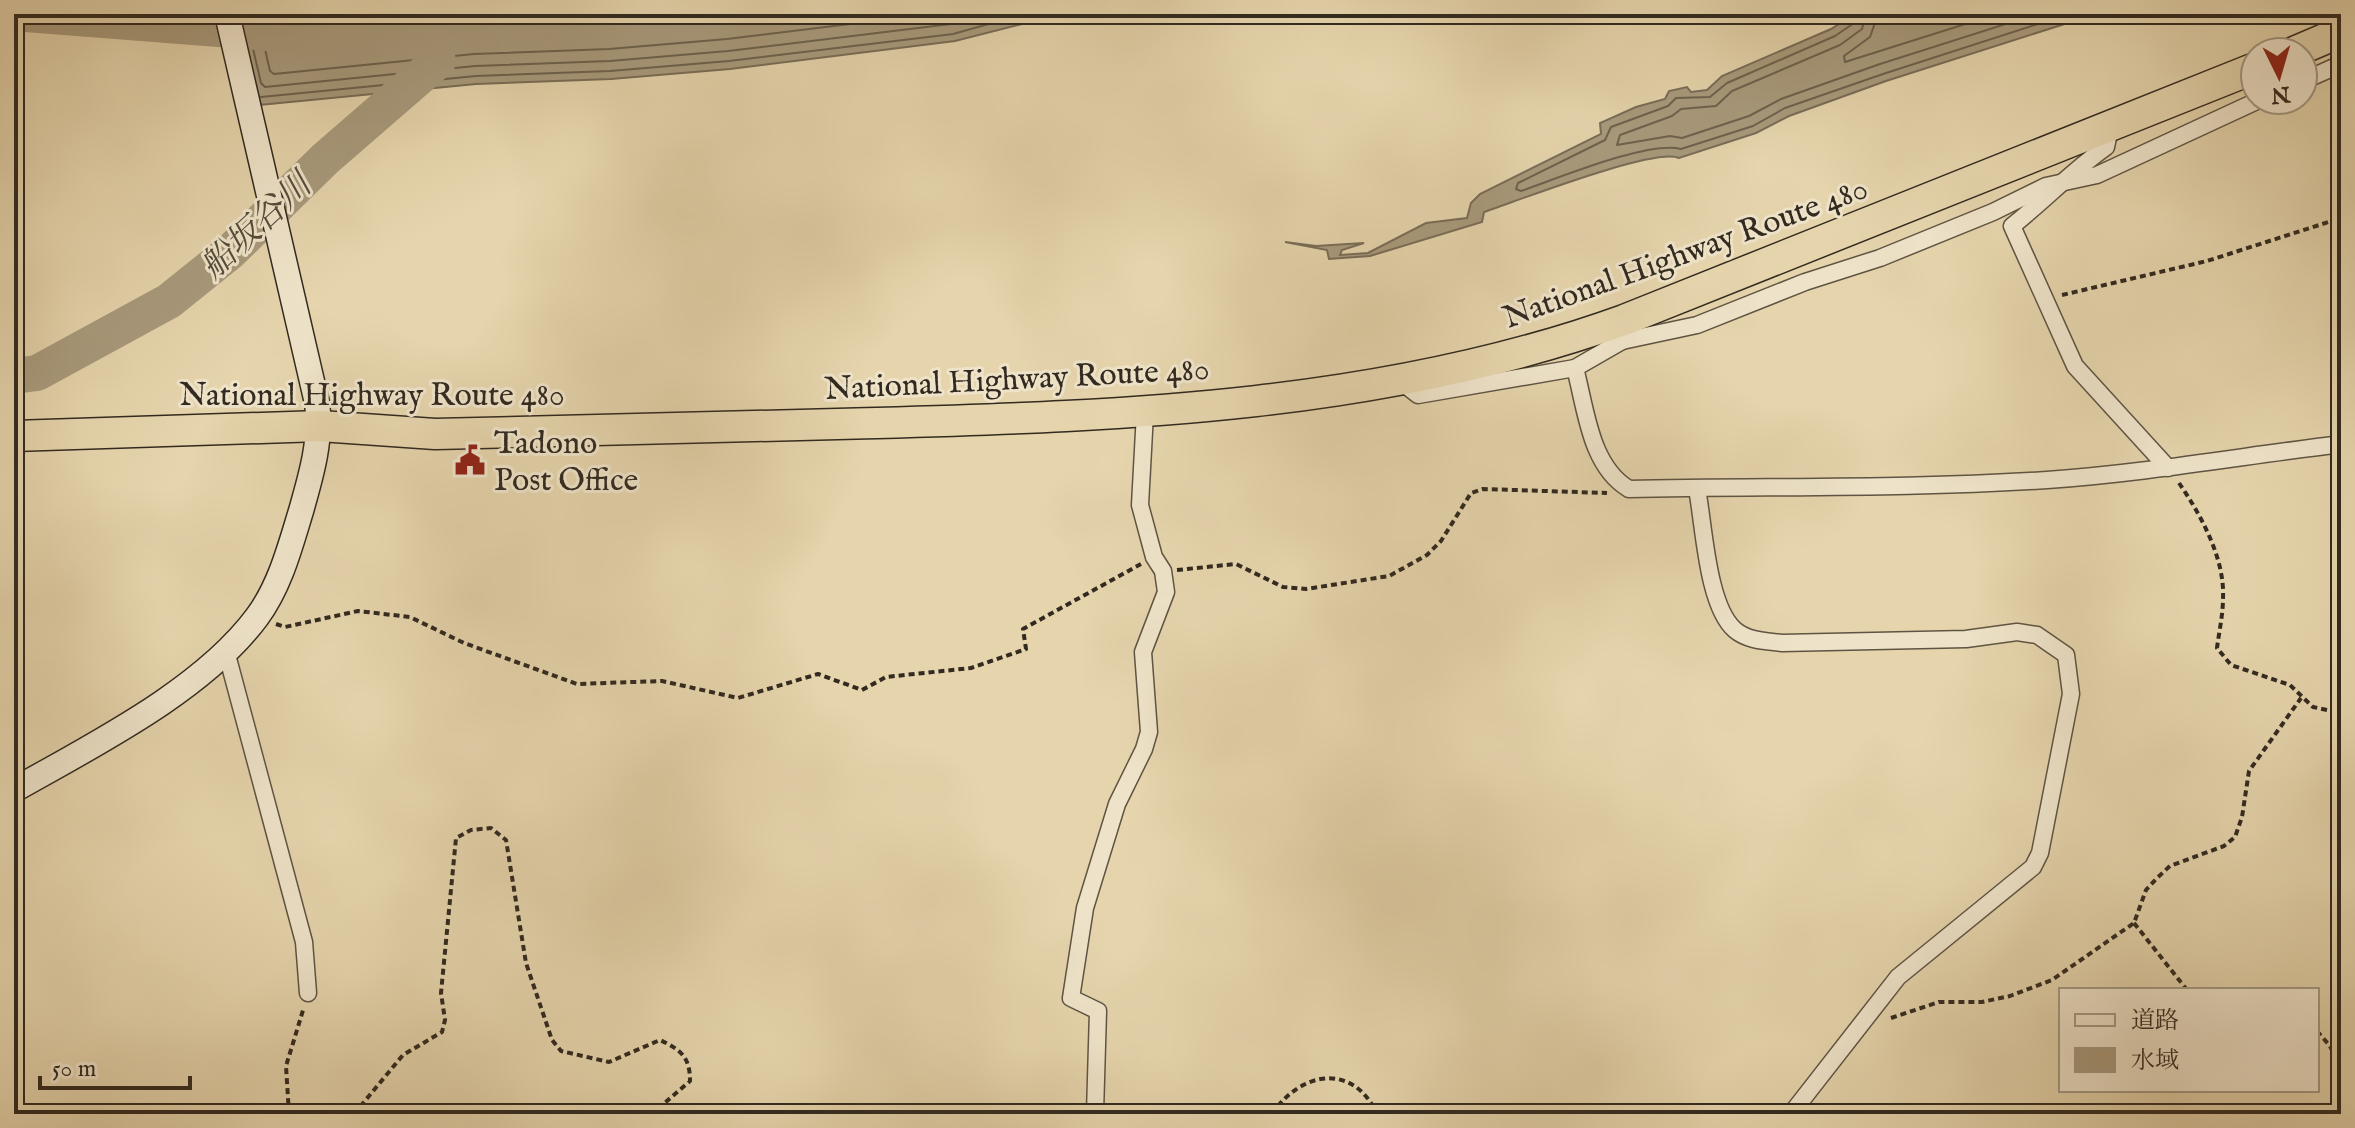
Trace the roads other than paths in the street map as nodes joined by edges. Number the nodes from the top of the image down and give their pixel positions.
1 (227, 14) edge
2 (2341, 32) edge
3 (2319, 41) edge
4 (2341, 64) edge
5 (2319, 74) edge
6 (2239, 75) edge
7 (2239, 109) edge
8 (2110, 128) junction
9 (2058, 186) junction
10 (1623, 330) junction
11 (1575, 368) junction
12 (1400, 381) junction
13 (1145, 413) junction
14 (318, 415) junction
15 (14, 436) edge
16 (2341, 444) edge
17 (2168, 468) junction
18 (1697, 489) junction
19 (226, 651) junction
20 (14, 790) edge
21 (308, 993) road end
22 (1095, 1113) edge
23 (1791, 1114) edge

1 - 14 main road
2 - 3 highway
4 - 5 street
6 - 8 highway, National Highway Route 480
7 - 9 street
8 - 9 street
8 - 10 highway, National Highway Route 480
9 - 10 street
9 - 17 street
10 - 11 street
10 - 12 highway, National Highway Route 480
11 - 12 street
11 - 18 street
12 - 13 highway, National Highway Route 480
13 - 14 highway, National Highway Route 480
13 - 22 street
14 - 15 highway, National Highway Route 480
14 - 19 main road
16 - 17 street
17 - 18 street
18 - 23 street
19 - 20 main road
19 - 21 street

